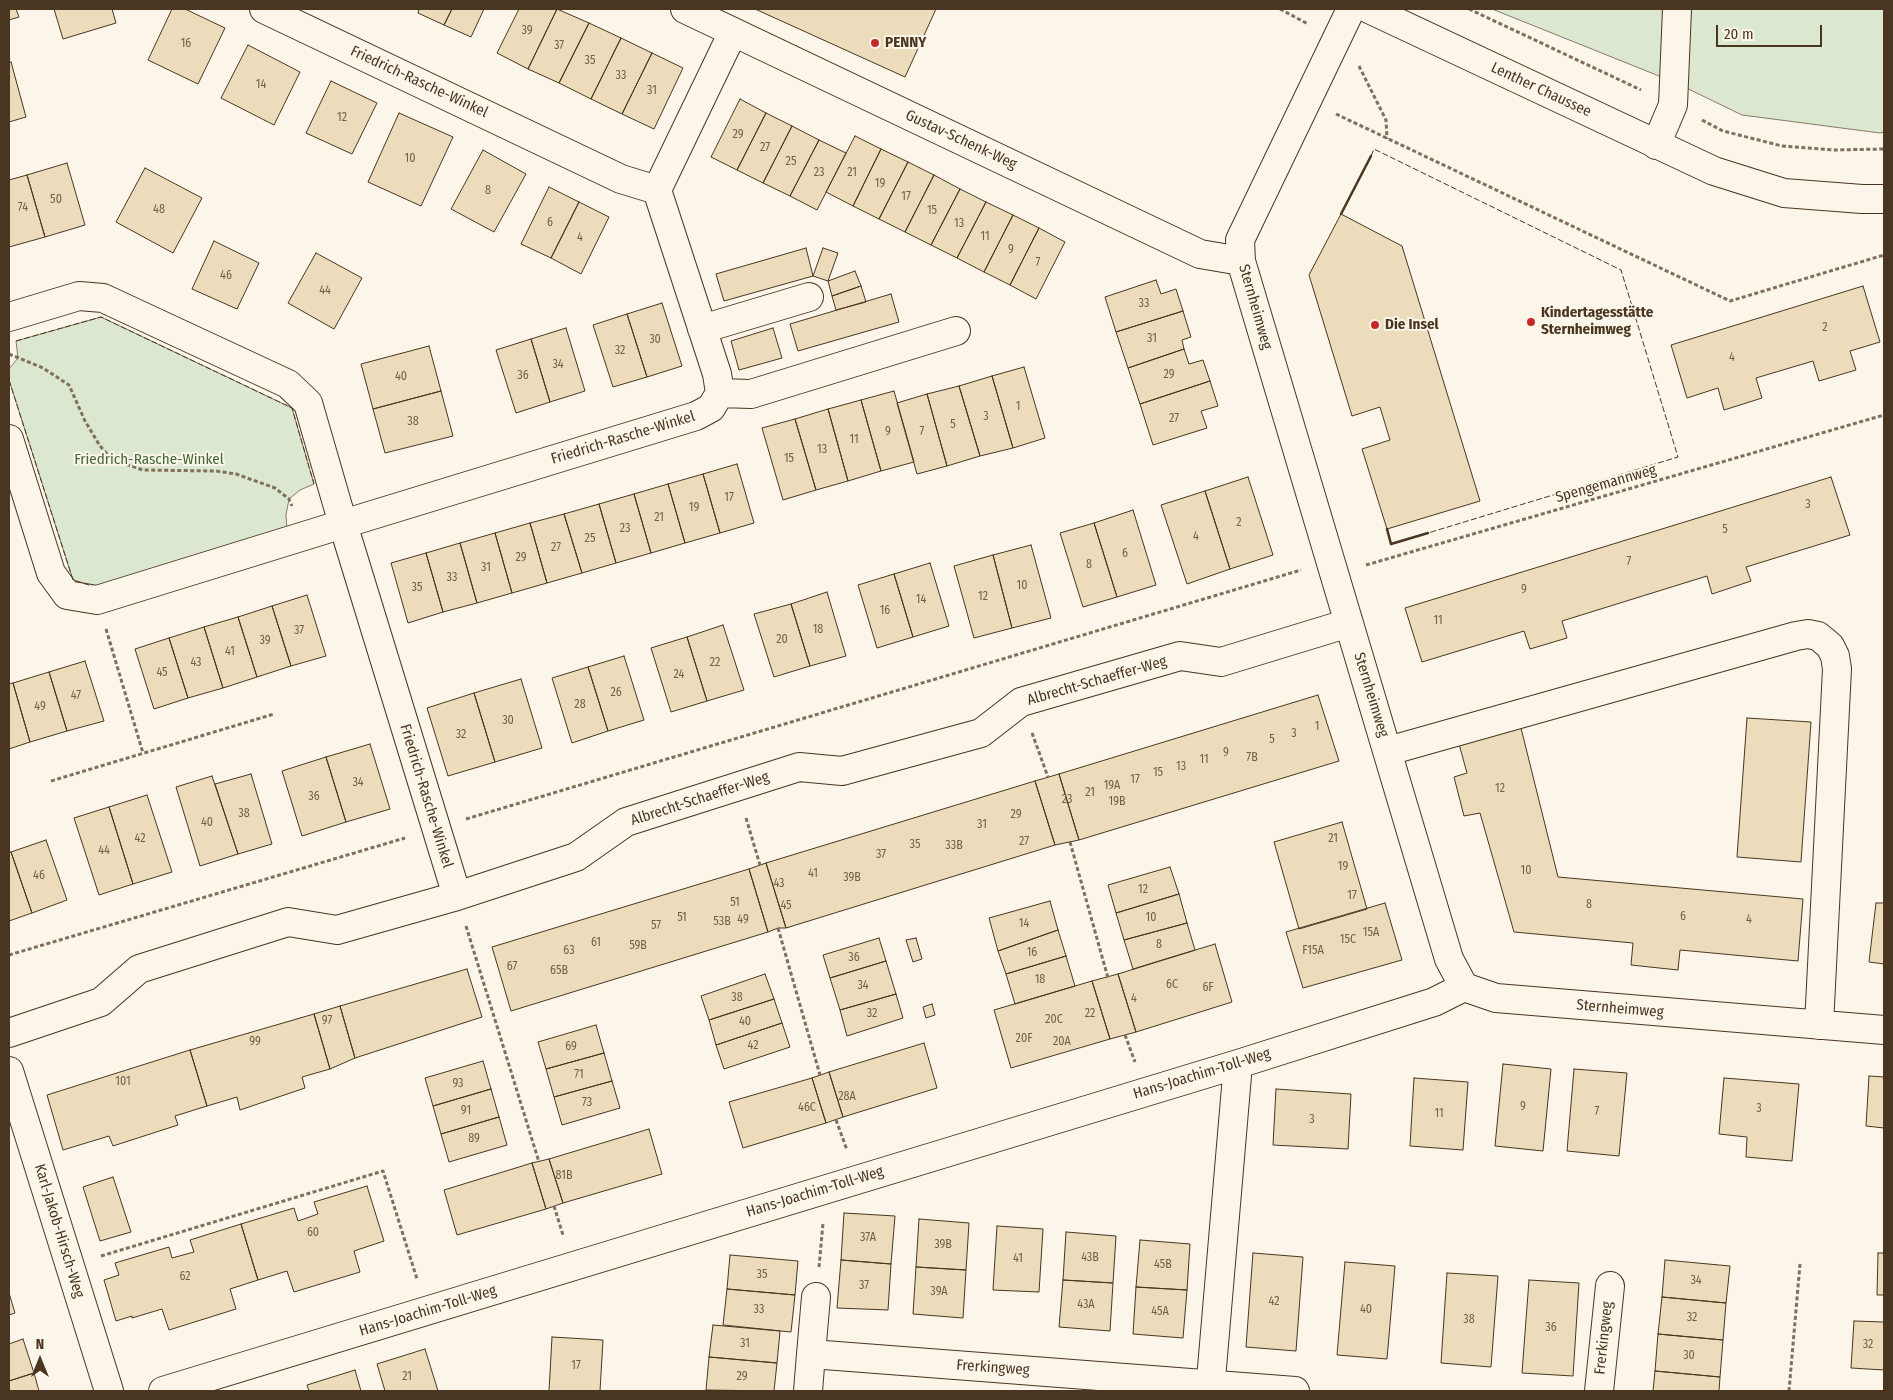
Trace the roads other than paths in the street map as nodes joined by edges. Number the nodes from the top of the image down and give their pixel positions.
1 (264, 9) edge
2 (685, 9) edge
3 (1351, 9) edge
4 (1368, 9) edge
5 (1677, 9) edge
6 (733, 32) junction
7 (1656, 145) junction
8 (657, 190) junction
9 (1884, 199) edge
10 (1241, 261) junction
11 (810, 297) dead end
12 (9, 317) edge
13 (702, 329) junction
14 (956, 331) dead end
15 (720, 393) junction
16 (9, 439) edge
17 (343, 524) junction
18 (1349, 623) junction
19 (1388, 751) junction
20 (457, 896) junction
21 (1464, 987) junction
22 (1819, 1025) junction
23 (1884, 1030) edge
24 (9, 1033) edge
25 (1238, 1064) junction
26 (9, 1071) edge
27 (1610, 1286) dead end
28 (816, 1298) road end
29 (811, 1354) junction
30 (1210, 1388) edge
31 (109, 1391) edge
32 (163, 1391) edge
33 (808, 1391) edge
34 (1295, 1391) edge
35 (1599, 1391) edge

1 - 8 street, Friedrich-Rasche-Winkel
2 - 6 street, Gustav-Schenk-Weg
3 - 10 street, Sternheimweg
4 - 7 street, Lenther Chaussee
5 - 7 street
6 - 8 street
6 - 10 street, Gustav-Schenk-Weg
7 - 9 street, Lenther Chaussee
8 - 13 street
10 - 18 street, Sternheimweg
11 - 13 street
12 - 17 street, Friedrich-Rasche-Winkel
13 - 15 street
14 - 15 street
15 - 17 street, Friedrich-Rasche-Winkel
16 - 17 street, Friedrich-Rasche-Winkel
17 - 20 street, Friedrich-Rasche-Winkel
18 - 19 street, Sternheimweg
18 - 20 street, Albrecht-Schaeffer-Weg
19 - 21 street, Sternheimweg
19 - 22 street
20 - 24 street, Albrecht-Schaeffer-Weg
21 - 22 street, Sternheimweg
21 - 25 street, Hans-Joachim-Toll-Weg
22 - 23 street, Sternheimweg
25 - 30 street
25 - 32 street, Hans-Joachim-Toll-Weg
26 - 31 street, Karl-Jakob-Hirsch-Weg
27 - 35 street, Frerkingweg
28 - 29 street
29 - 30 street, Frerkingweg
29 - 33 street
30 - 34 street, Frerkingweg

